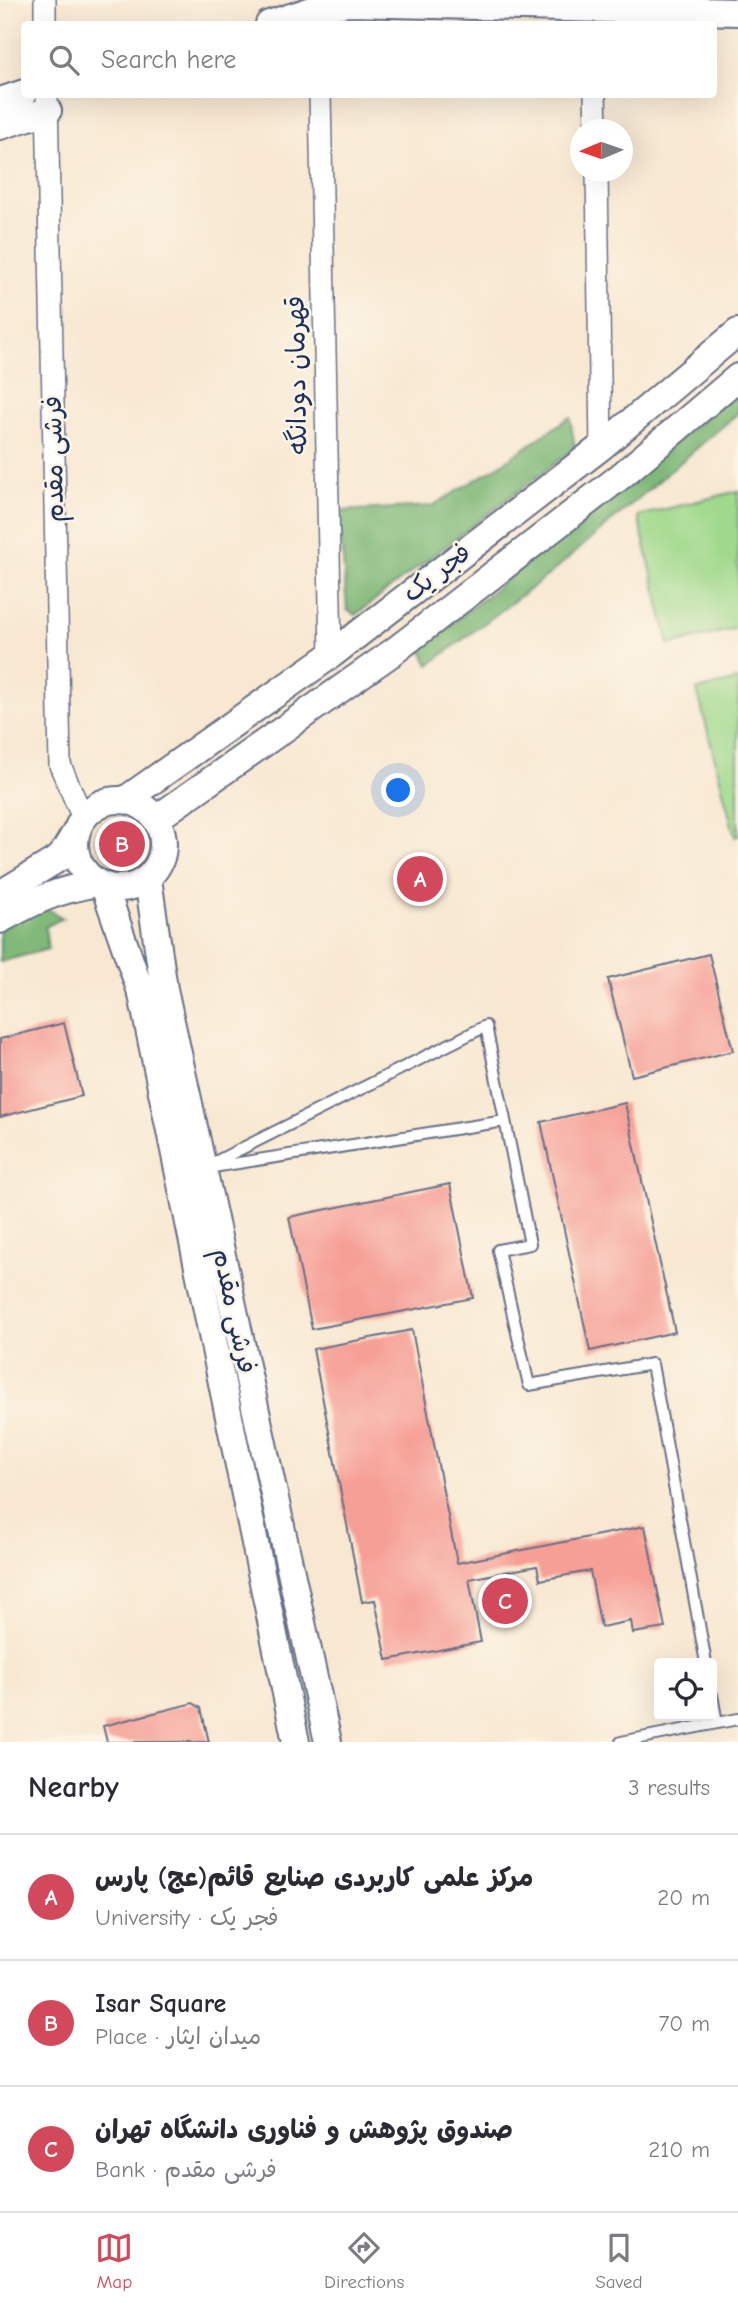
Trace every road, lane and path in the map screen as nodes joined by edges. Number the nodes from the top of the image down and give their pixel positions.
1 (45, 0) edge
2 (318, 11) edge
3 (594, 11) edge
4 (738, 12) edge
5 (46, 21) edge
6 (280, 21) edge
7 (45, 98) edge
8 (320, 98) edge
9 (596, 98) edge
10 (0, 101) edge
11 (596, 119) edge
12 (0, 126) edge
13 (597, 182) edge
14 (738, 332) edge
15 (738, 377) edge
16 (601, 447) junction
17 (621, 476) junction
18 (331, 655) junction
19 (341, 691) junction
20 (125, 800) junction
21 (156, 819) junction
22 (80, 824) junction
23 (148, 879) junction
24 (101, 884) junction
25 (0, 894) edge
26 (0, 920) edge
27 (505, 1121) junction
28 (203, 1168) junction
29 (705, 1658) edge
30 (738, 1719) edge
31 (717, 1723) joint
32 (296, 1742) edge
33 (328, 1742) edge
34 (621, 1742) edge

1 - 5 street
2 - 3 street
2 - 6 street
3 - 4 street
7 - 10 street
7 - 12 street
7 - 22 street, فرشی مقدم
8 - 18 street, قهرمان دودانگه
9 - 11 street
13 - 16 street
14 - 16 street, فجر یک
15 - 17 street, فجر یک
16 - 17 street
16 - 18 street, فجر یک
17 - 19 street, فجر یک
18 - 19 street
18 - 20 street, فجر یک
19 - 21 street, فجر یک
20 - 21 street
20 - 22 street
21 - 23 street
22 - 24 street
22 - 25 street
23 - 24 street
23 - 28 street, فرشی مقدم
24 - 26 street
24 - 32 street, فرشی مقدم
27 - 28 lane
27 - 28 lane
27 - 29 lane
28 - 33 street, فرشی مقدم
30 - 31 lane
31 - 34 lane

